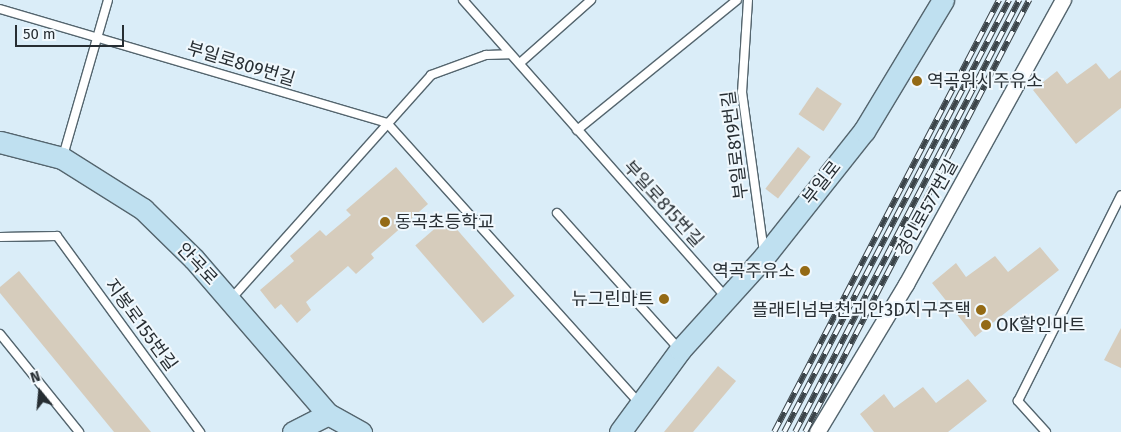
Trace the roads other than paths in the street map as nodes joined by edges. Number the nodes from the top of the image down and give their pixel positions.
1 (108, 0) edge
2 (463, 0) edge
3 (592, 0) edge
4 (737, 0) edge
5 (748, 0) edge
6 (942, 0) edge
7 (1063, 0) edge
8 (0, 10) edge
9 (97, 36) junction
10 (509, 54) junction
11 (520, 63) junction
12 (387, 123) junction
13 (577, 130) junction
14 (0, 142) edge
15 (62, 158) junction
16 (1121, 195) edge
17 (557, 213) dead end
18 (0, 237) edge
19 (764, 257) junction
20 (727, 299) junction
21 (231, 300) junction
22 (0, 334) edge
23 (680, 350) junction
24 (641, 405) junction
25 (328, 414) junction
26 (79, 432) edge
27 (200, 432) edge
28 (293, 432) edge
29 (361, 432) edge
30 (620, 432) edge
31 (818, 432) edge
32 (1046, 432) edge

1 - 9 lane
2 - 10 lane, 부일로815번길
3 - 11 lane
4 - 13 lane
5 - 19 lane, 부일로819번길
6 - 19 street, 부일로
7 - 31 street, 경인로577번길
8 - 9 lane, 부일로809번길
9 - 12 lane, 부일로809번길
9 - 15 lane
10 - 11 lane, 부일로815번길
10 - 12 lane
11 - 13 lane, 부일로815번길
12 - 21 lane
12 - 24 lane
13 - 20 lane, 부일로815번길
14 - 15 street, 안곡로
15 - 21 street, 안곡로
16 - 32 lane
17 - 23 lane
18 - 27 lane, 지봉로155번길
19 - 20 street, 부일로
20 - 23 street, 부일로
21 - 25 street, 안곡로
22 - 26 lane
23 - 24 street, 부일로
24 - 30 street, 부일로
25 - 28 street
25 - 29 street, 안곡로

